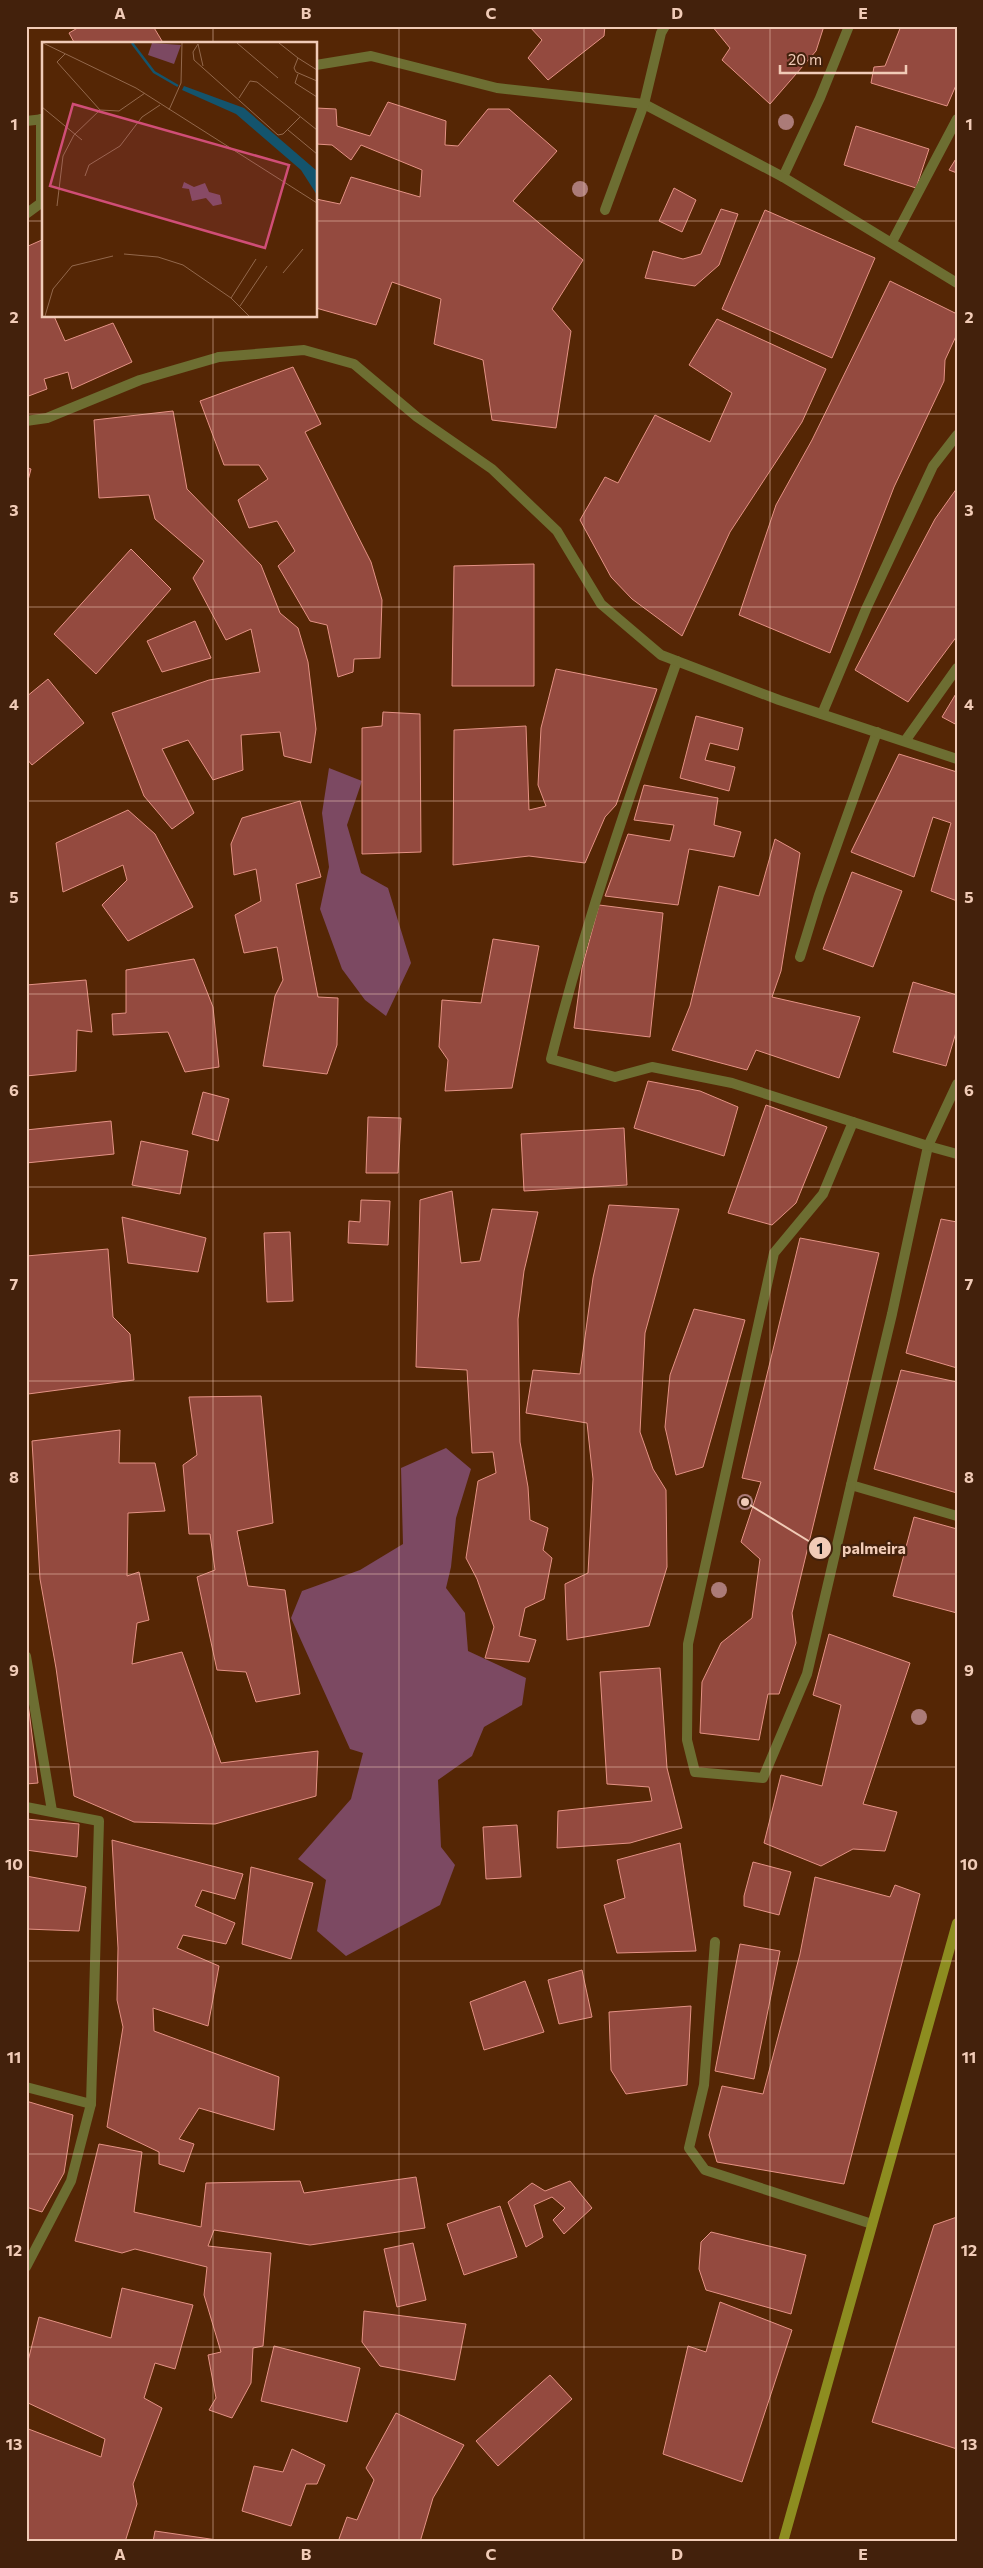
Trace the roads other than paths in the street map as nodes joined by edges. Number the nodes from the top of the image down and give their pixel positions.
1 (665, 26) edge
2 (849, 26) edge
3 (318, 65) edge
4 (644, 104) junction
5 (42, 119) edge
6 (957, 119) edge
7 (26, 121) edge
8 (42, 161) edge
9 (783, 177) junction
10 (605, 210) dead end
11 (26, 214) edge
12 (892, 242) junction
13 (957, 283) edge
14 (26, 421) edge
15 (957, 435) edge
16 (677, 661) junction
17 (957, 668) edge
18 (822, 714) junction
19 (877, 732) junction
20 (905, 741) junction
21 (957, 759) edge
22 (800, 957) dead end
23 (957, 1084) edge
24 (853, 1122) junction
25 (928, 1146) junction
26 (957, 1154) edge
27 (851, 1486) junction
28 (957, 1516) edge
29 (26, 1656) edge
30 (26, 1807) edge
31 (52, 1811) junction
32 (957, 1923) edge
33 (715, 1942) dead end
34 (26, 2087) edge
35 (91, 2104) junction
36 (872, 2224) junction
37 (26, 2267) edge
38 (783, 2542) edge

1 - 4 street
2 - 9 street
3 - 4 street
4 - 9 street
4 - 10 street
5 - 7 street
6 - 12 street
8 - 11 street
9 - 12 street
12 - 13 street
14 - 16 street
15 - 18 street
16 - 18 street
16 - 24 street
17 - 20 street
18 - 19 street
19 - 20 street
19 - 22 street
20 - 21 street
23 - 25 street
24 - 25 street
24 - 27 street
25 - 26 street
25 - 27 street
27 - 28 street
29 - 31 street
30 - 31 street
31 - 35 street
32 - 36 street
33 - 36 street
34 - 35 street
35 - 37 street
36 - 38 street

